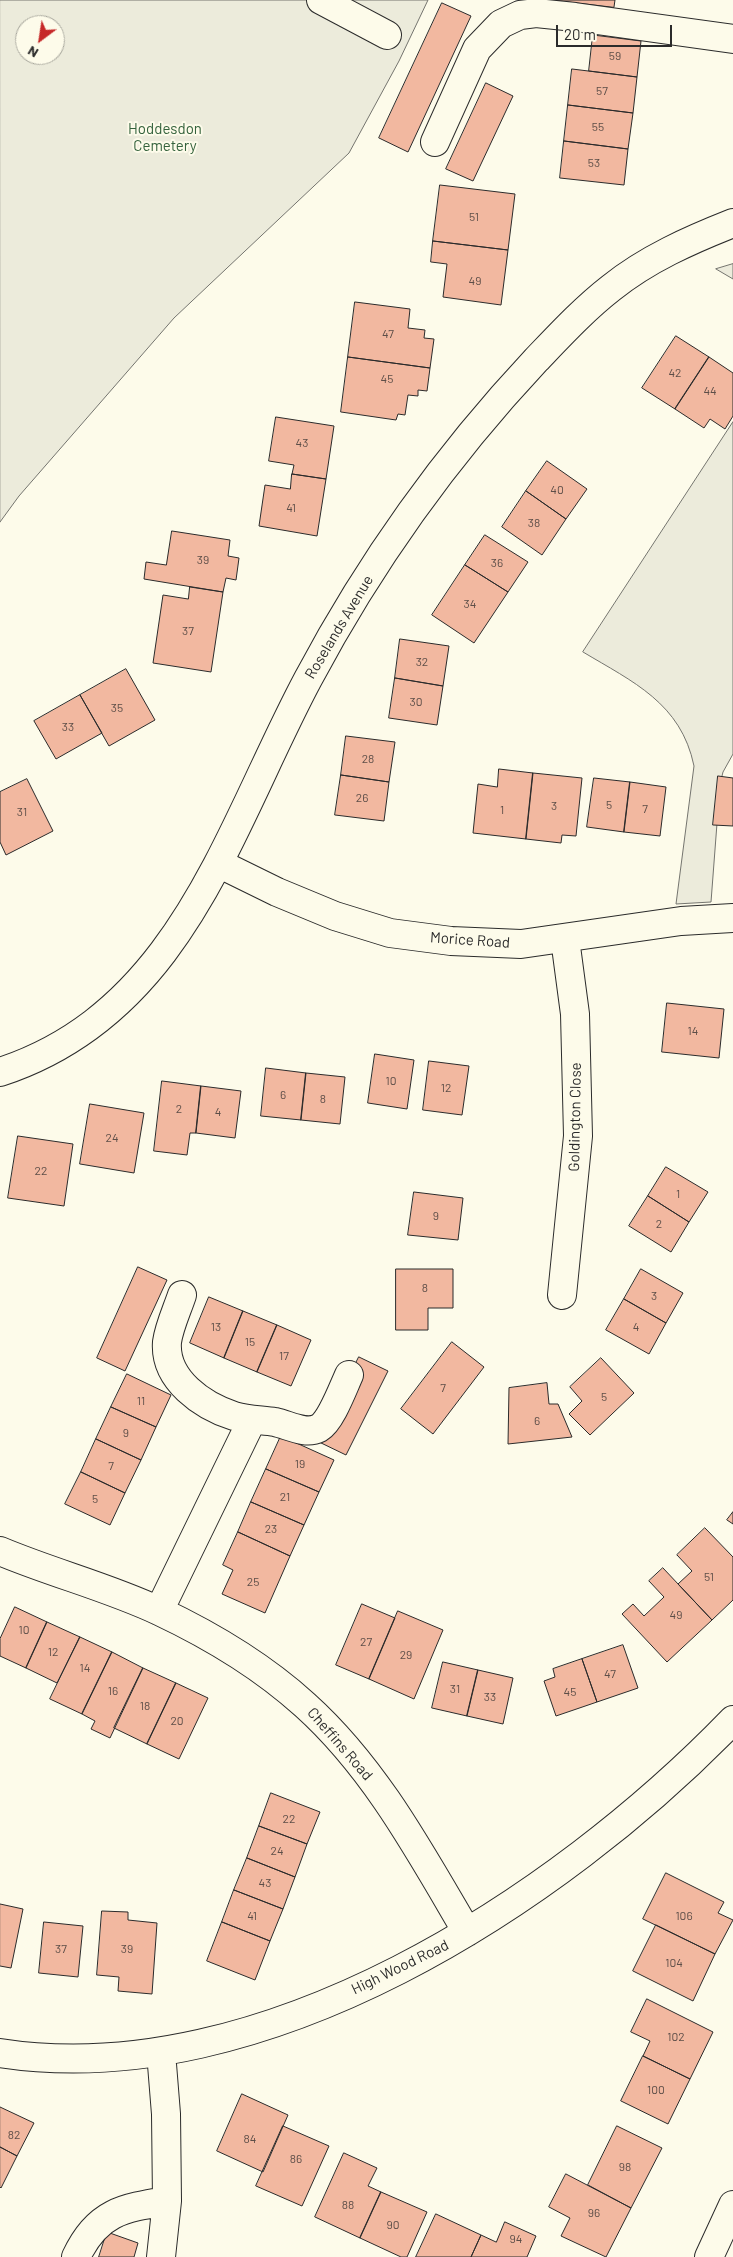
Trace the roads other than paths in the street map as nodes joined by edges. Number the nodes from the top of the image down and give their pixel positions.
1 (321, 0) edge
2 (387, 35) dead end
3 (733, 39) edge
4 (434, 142) dead end
5 (733, 223) edge
6 (220, 864) junction
7 (733, 918) edge
8 (565, 939) junction
9 (0, 1072) edge
10 (562, 1294) dead end
11 (182, 1295) dead end
12 (349, 1375) dead end
13 (252, 1420) junction
14 (0, 1551) edge
15 (159, 1611) junction
16 (730, 1729) edge
17 (467, 1932) junction
18 (161, 2052) junction
19 (0, 2053) edge
20 (167, 2201) junction
21 (733, 2206) edge
22 (165, 2256) edge
23 (76, 2257) edge
24 (709, 2257) edge

1 - 2 street
3 - 4 street
5 - 6 street, Roselands Avenue
6 - 8 street, Morice Road
6 - 9 street, Roselands Avenue
7 - 8 street, Morice Road
8 - 10 street, Goldington Close
11 - 13 street
12 - 13 street
13 - 15 street
14 - 15 street, Cheffins Road
15 - 17 street, Cheffins Road
16 - 17 street, High Wood Road
17 - 18 street, High Wood Road
18 - 19 street, High Wood Road
18 - 20 street
20 - 22 street
20 - 23 street
21 - 24 street

